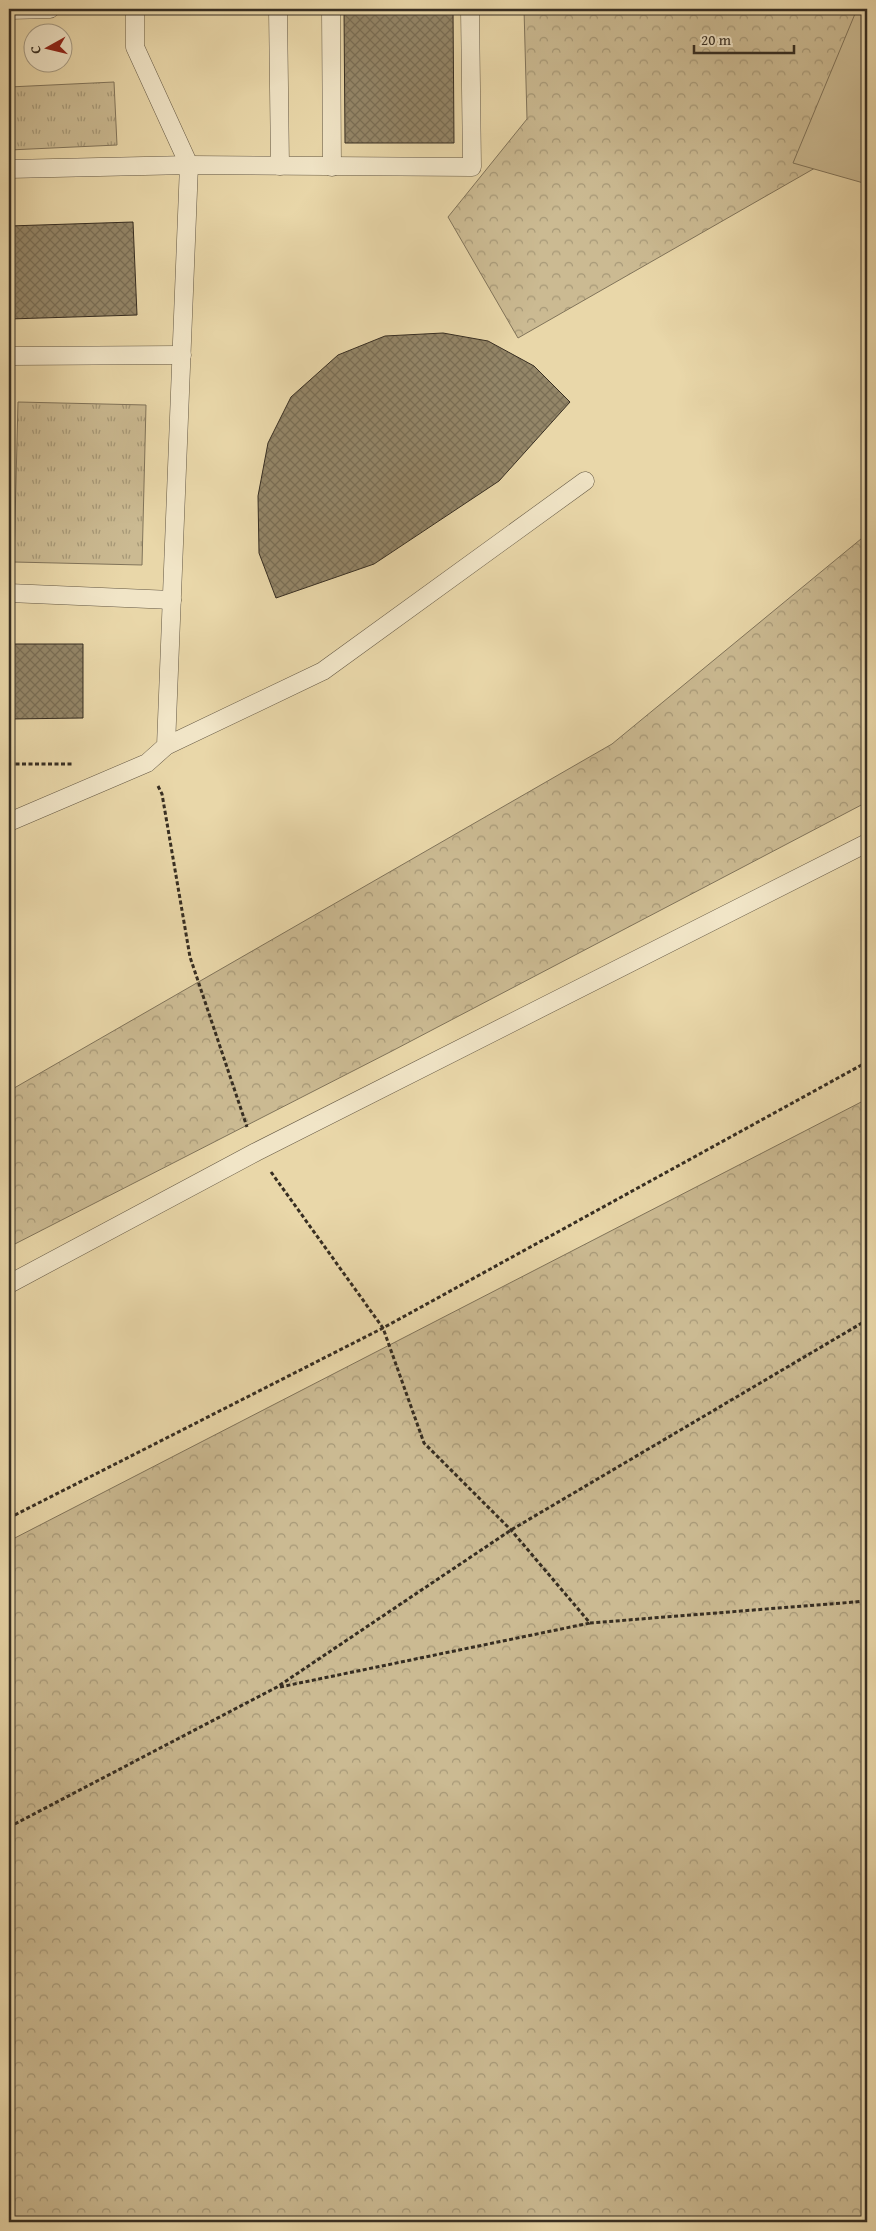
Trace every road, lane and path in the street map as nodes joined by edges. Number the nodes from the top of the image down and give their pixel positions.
1 (50, 9) edge
2 (135, 9) edge
3 (278, 9) edge
4 (331, 9) edge
5 (470, 9) edge
6 (9, 10) edge
7 (189, 165) junction
8 (280, 166) junction
9 (332, 166) junction
10 (9, 169) edge
11 (182, 355) junction
12 (9, 356) edge
13 (585, 481) dead end
14 (9, 593) edge
15 (172, 600) junction
16 (166, 746) junction
17 (147, 763) junction
18 (9, 764) edge
19 (78, 764) dead end
20 (9, 822) edge
21 (867, 843) edge
22 (867, 1062) edge
23 (256, 1152) junction
24 (9, 1284) edge
25 (867, 1320) edge
26 (383, 1328) junction
27 (9, 1518) edge
28 (511, 1530) junction
29 (867, 1601) edge
30 (590, 1622) junction
31 (277, 1687) junction
32 (9, 1827) edge

1 - 6 lane
2 - 7 lane
3 - 8 lane
4 - 9 lane
5 - 9 lane
7 - 8 lane
7 - 10 lane
7 - 11 lane
8 - 9 lane
11 - 12 lane
11 - 15 lane
13 - 16 lane
14 - 15 lane
15 - 16 lane
16 - 17 lane
17 - 20 lane
17 - 23 path
18 - 19 path
21 - 23 lane
22 - 26 path
23 - 24 lane
23 - 26 path
25 - 28 path
26 - 27 path
26 - 28 path
28 - 30 path
28 - 31 path
29 - 30 path
30 - 31 path
31 - 32 path

